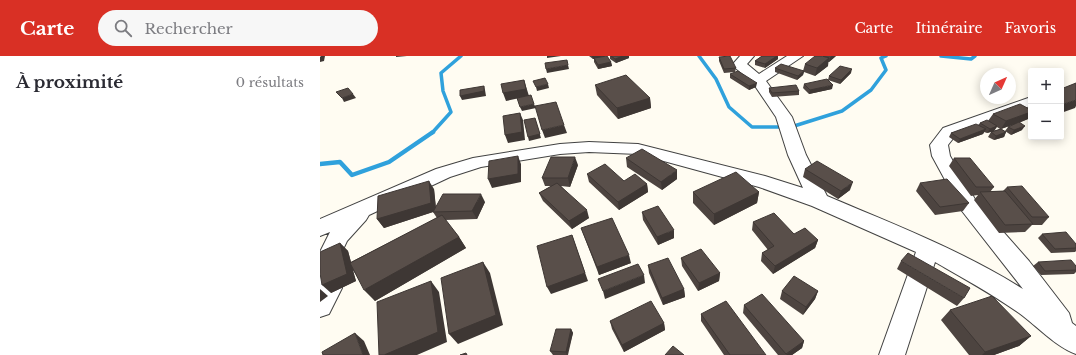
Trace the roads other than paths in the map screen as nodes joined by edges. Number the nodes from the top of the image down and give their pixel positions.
1 (747, 56) edge
2 (796, 56) edge
3 (758, 80) junction
4 (1028, 103) edge
5 (819, 201) junction
6 (365, 208) junction
7 (320, 228) edge
8 (928, 248) junction
9 (320, 306) edge
10 (1074, 340) edge
11 (892, 355) edge

1 - 3 street
2 - 3 street
3 - 5 street
4 - 10 street
5 - 6 street
5 - 8 street
6 - 7 street
6 - 9 street
8 - 10 street
8 - 11 street

